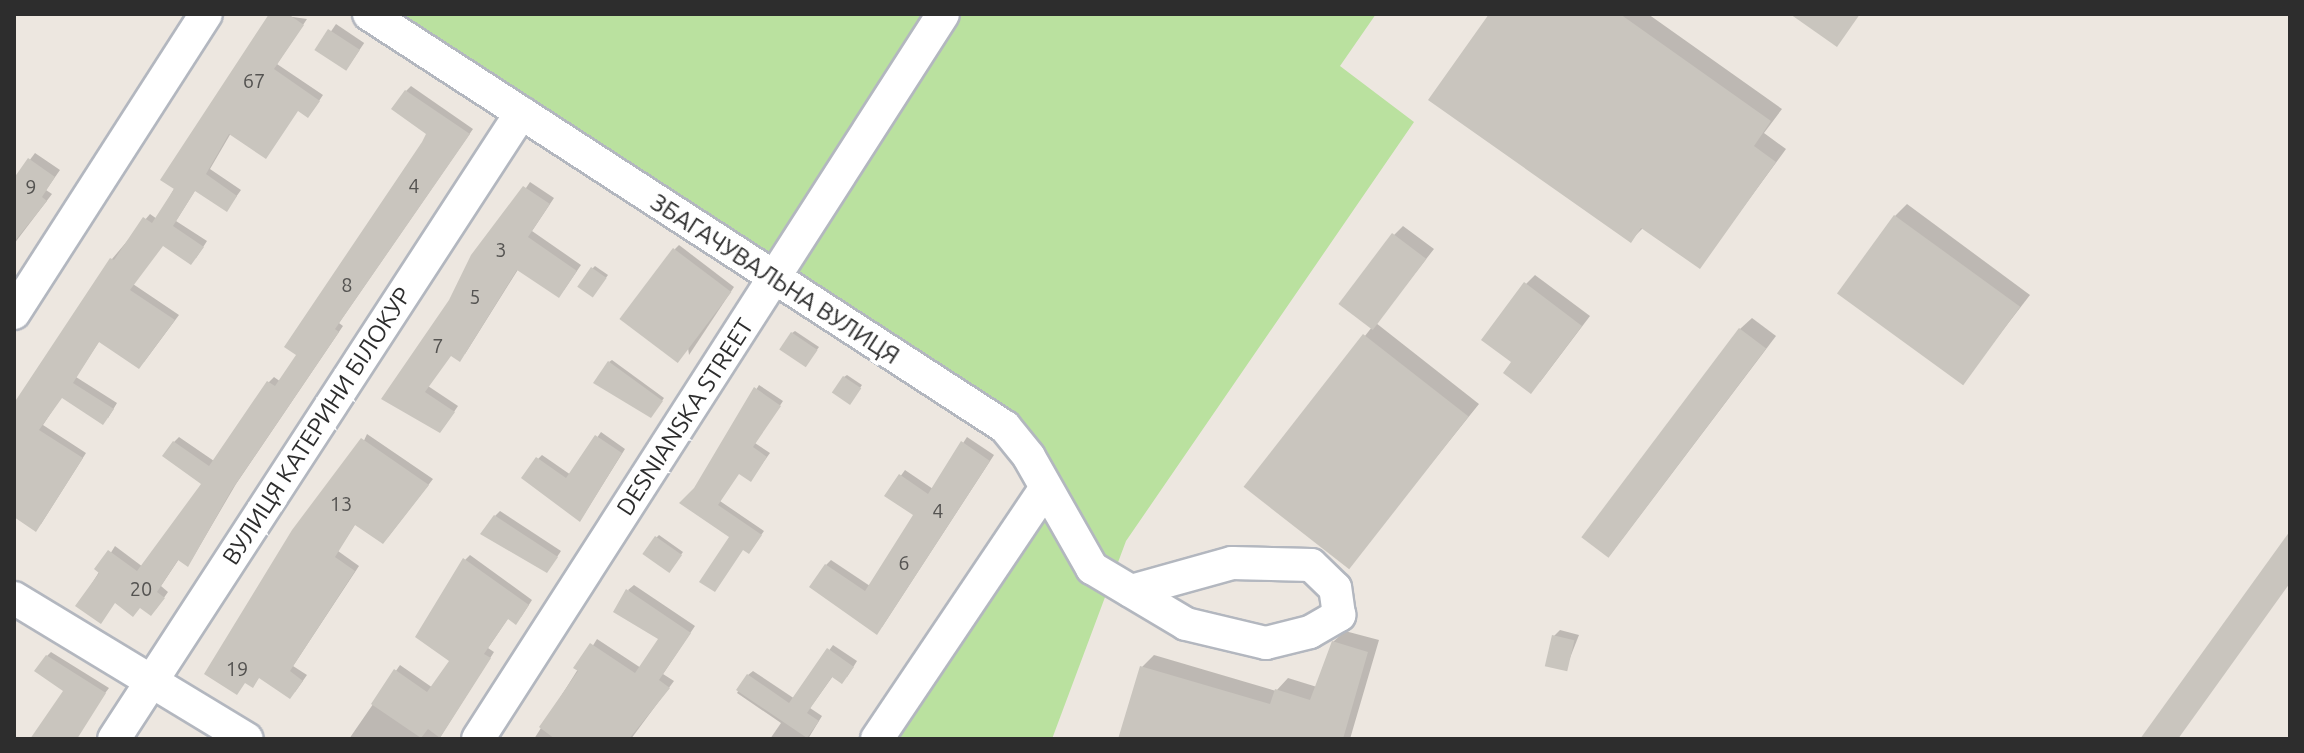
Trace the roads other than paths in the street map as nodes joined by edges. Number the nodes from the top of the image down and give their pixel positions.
1 (206, 14) edge
2 (369, 14) edge
3 (943, 14) edge
4 (521, 113) junction
5 (774, 279) junction
6 (14, 313) edge
7 (1045, 489) junction
8 (1131, 591) junction
9 (14, 598) edge
10 (152, 681) junction
11 (114, 739) edge
12 (247, 739) edge
13 (478, 739) edge
14 (877, 739) edge

1 - 6 street
2 - 4 street, ЗБАГАЧУВАЛЬНА ВУЛИЦЯ
3 - 5 street, DESNIANSKA STREET
4 - 5 street, ЗБАГАЧУВАЛЬНА ВУЛИЦЯ
4 - 10 street, ВУЛИЦЯ КАТЕРИНИ БІЛОКУР
5 - 7 street, ЗБАГАЧУВАЛЬНА ВУЛИЦЯ
5 - 13 street, DESNIANSKA STREET
7 - 8 street, ЗБАГАЧУВАЛЬНА ВУЛИЦЯ
7 - 14 street
8 - 8 street, ЗБАГАЧУВАЛЬНА ВУЛИЦЯ
9 - 10 street
10 - 11 street, ВУЛИЦЯ КАТЕРИНИ БІЛОКУР
10 - 12 street

